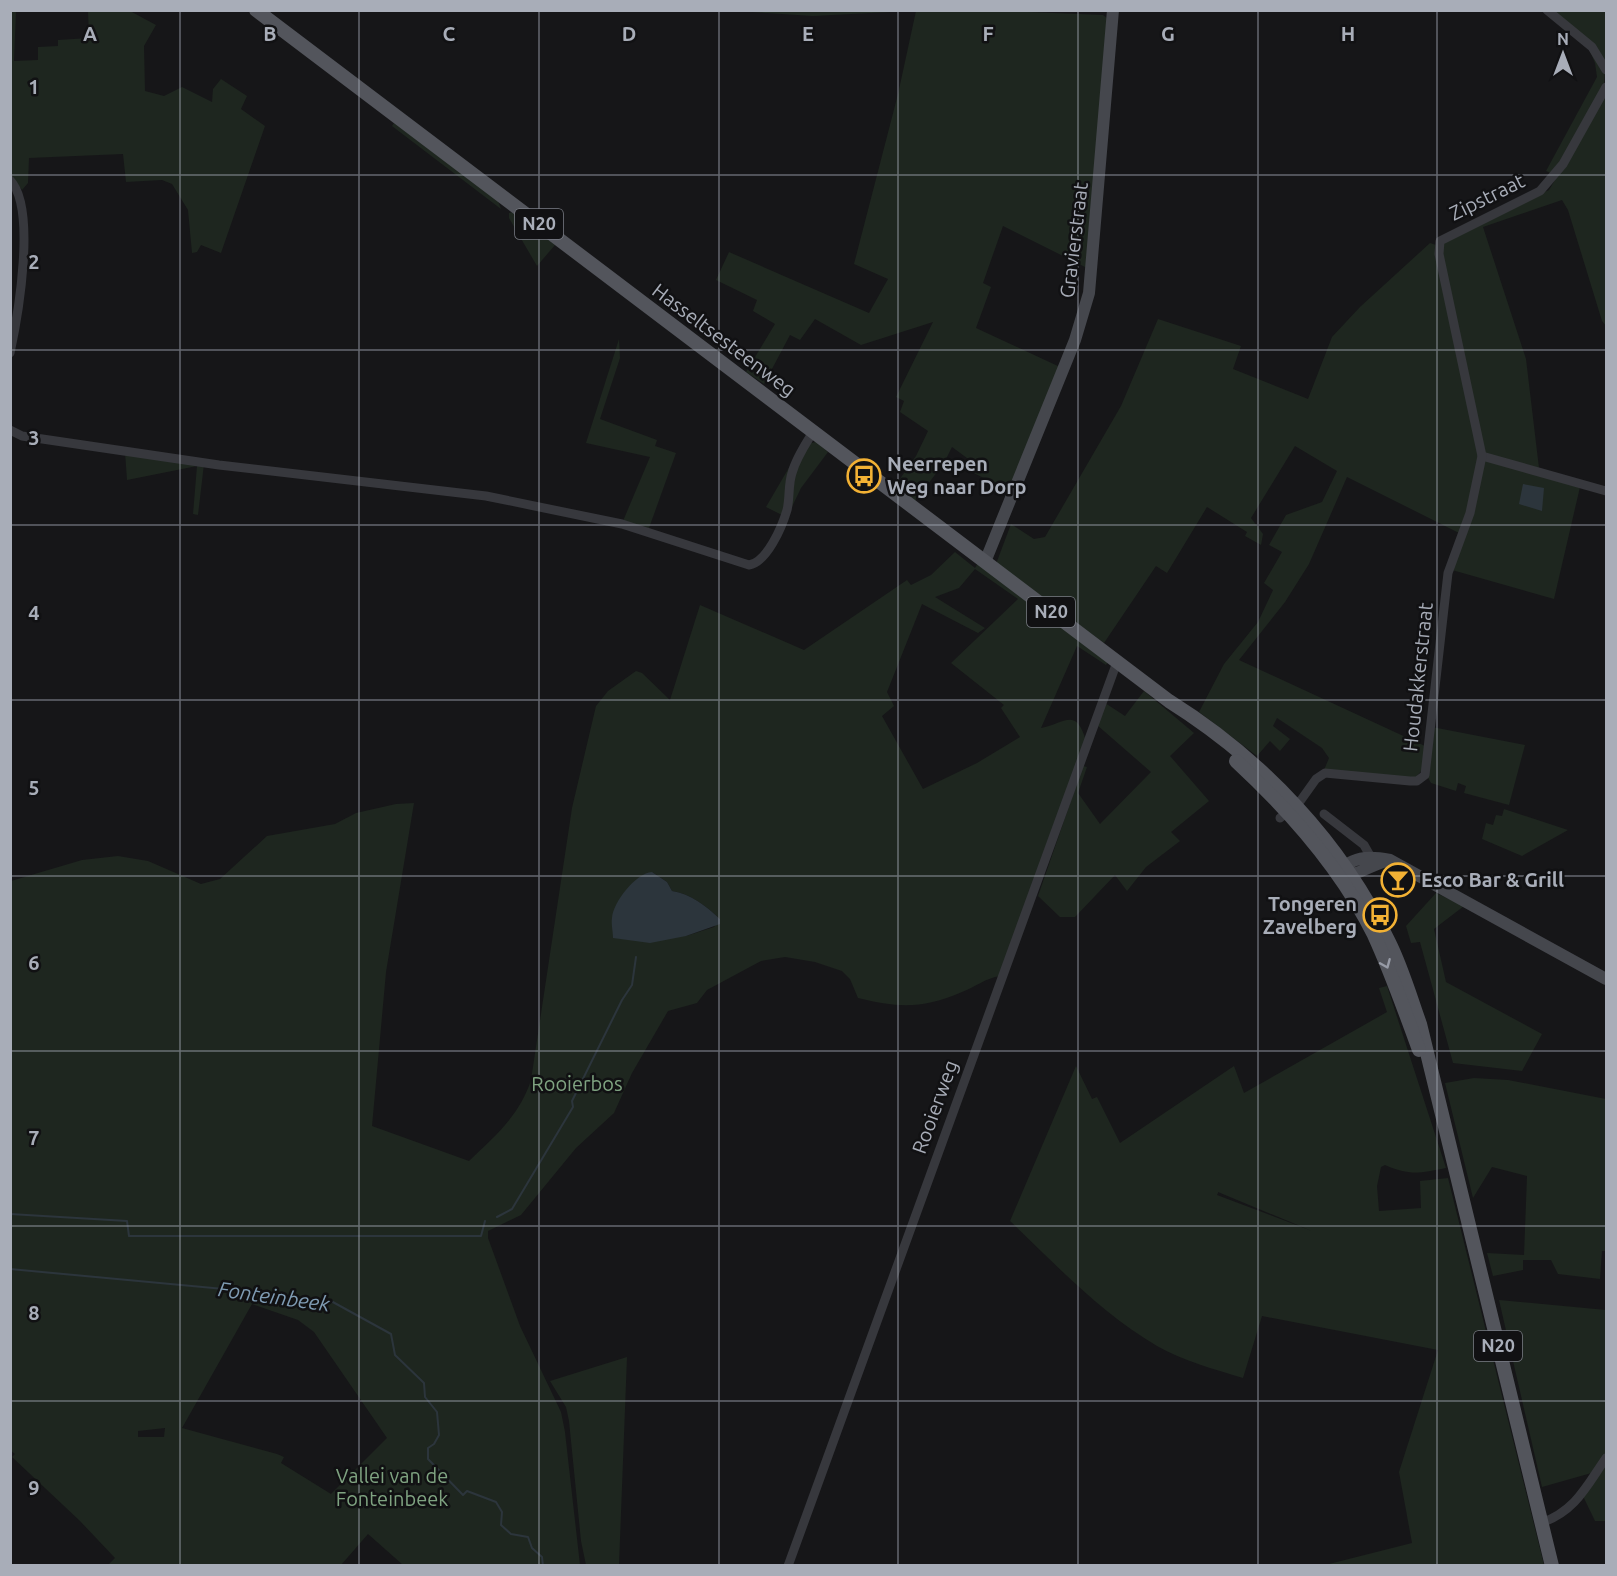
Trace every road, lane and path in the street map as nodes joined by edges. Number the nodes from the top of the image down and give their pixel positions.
1 (256, 10) edge
2 (1113, 10) edge
3 (1547, 10) edge
4 (1606, 70) edge
5 (1606, 87) edge
6 (10, 180) edge
7 (10, 353) edge
8 (10, 430) edge
9 (813, 432) junction
10 (1482, 456) junction
11 (1606, 491) edge
12 (985, 562) junction
13 (1117, 662) junction
14 (1287, 812) junction
15 (1324, 813) dead end
16 (1373, 860) junction
17 (1344, 872) junction
18 (1606, 979) edge
19 (1606, 1458) edge
20 (1541, 1523) junction
21 (788, 1566) edge
22 (1552, 1566) edge

1 - 9 main road, Hasseltsesteenweg / N20
2 - 12 street, Gravierstraat
3 - 4 street
5 - 10 street, Zipstraat
6 - 7 street
8 - 9 street
9 - 12 main road, Hasseltsesteenweg / N20
10 - 11 street
10 - 14 street, Houdakkerstraat
12 - 13 main road, Hasseltsesteenweg / N20
13 - 14 main road, Hasseltsesteenweg / N20
13 - 21 street, Rooierweg
14 - 17 main road, Hasseltsesteenweg / N20
15 - 16 street
16 - 17 street
16 - 18 street
17 - 20 main road, Hasseltsesteenweg / N20
19 - 20 street
20 - 22 main road, Hasseltsesteenweg / N20

